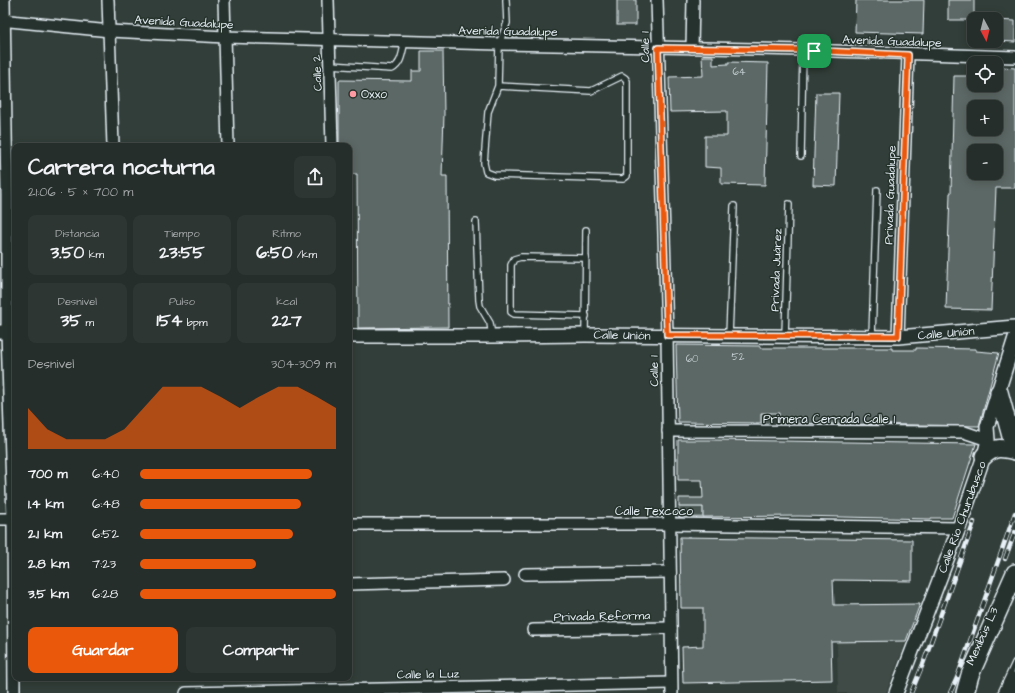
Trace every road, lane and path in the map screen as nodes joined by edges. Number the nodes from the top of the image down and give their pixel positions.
1 (4, 0) edge
2 (108, 0) edge
3 (224, 0) edge
4 (328, 0) edge
5 (506, 0) edge
6 (657, 0) edge
7 (693, 0) edge
8 (2, 20) edge
9 (110, 31) junction
10 (225, 37) junction
11 (329, 40) junction
12 (405, 41) junction
13 (499, 44) junction
14 (658, 48) junction
15 (692, 48) junction
16 (804, 50) junction
17 (908, 55) junction
18 (1015, 57) edge
19 (330, 65) junction
20 (498, 86) junction
21 (3, 134) edge
22 (113, 143) edge
23 (228, 143) edge
24 (332, 143) edge
25 (801, 156) dead end
26 (877, 190) dead end
27 (4, 196) edge
28 (789, 204) dead end
29 (734, 206) dead end
30 (476, 222) dead end
31 (586, 230) dead end
32 (586, 258) junction
33 (586, 316) junction
34 (1015, 327) edge
35 (7, 332) edge
36 (585, 335) junction
37 (667, 335) junction
38 (352, 336) edge
39 (492, 336) junction
40 (729, 336) junction
41 (898, 336) junction
42 (785, 337) junction
43 (872, 337) junction
44 (1015, 338) edge
45 (999, 392) junction
46 (668, 431) junction
47 (5, 440) edge
48 (1014, 443) edge
49 (986, 448) junction
50 (12, 501) edge
51 (0, 519) edge
52 (12, 519) edge
53 (352, 524) edge
54 (669, 524) junction
55 (958, 528) junction
56 (670, 572) junction
57 (525, 574) dead end
58 (1015, 574) edge
59 (504, 580) dead end
60 (352, 584) edge
61 (1015, 589) edge
62 (671, 628) junction
63 (533, 630) dead end
64 (1015, 663) edge
65 (14, 681) edge
66 (1015, 681) edge
67 (343, 687) edge
68 (671, 688) edge
69 (14, 693) edge
70 (186, 693) edge
71 (896, 693) edge
72 (964, 693) edge
73 (968, 693) edge
74 (1001, 693) edge
75 (1010, 693) edge

1 - 8 street
2 - 9 street
3 - 10 street
4 - 11 street, Calle 2
5 - 13 lane
6 - 14 street, Calle 1
7 - 15 street
8 - 9 street, Avenida Guadalupe
8 - 21 street
9 - 10 street, Avenida Guadalupe
9 - 22 street
10 - 11 street, Avenida Guadalupe
10 - 23 street
11 - 12 street, Avenida Guadalupe
11 - 19 street, Calle 2
12 - 13 street, Avenida Guadalupe
12 - 19 lane
13 - 14 street, Avenida Guadalupe
13 - 20 lane
14 - 15 street, Avenida Guadalupe
14 - 37 street, Calle 1
15 - 16 street, Avenida Guadalupe
16 - 17 street, Avenida Guadalupe
16 - 25 lane
17 - 18 street, Avenida Guadalupe
17 - 41 street, Privada Guadalupe
19 - 24 street, Calle 2
20 - 20 lane
21 - 27 street
26 - 43 lane
27 - 35 street
28 - 42 lane, Privada Juárez
29 - 40 lane
30 - 39 lane
31 - 32 lane
32 - 33 lane
32 - 33 lane
33 - 36 lane
34 - 41 street, Calle Unión
35 - 47 street
36 - 37 street, Calle Unión
36 - 39 street, Calle Unión
37 - 40 street, Calle Unión
37 - 46 street, Calle 1
38 - 39 street, Calle Unión
40 - 42 street, Calle Unión
41 - 43 street, Calle Unión
42 - 43 street, Calle Unión
44 - 45 street, Calle Río Churubusco
45 - 48 main road
45 - 49 street, Calle Río Churubusco
46 - 49 street, Primera Cerrada Calle 1
46 - 54 street, Calle 1
47 - 50 street
48 - 49 main road
49 - 55 street, Calle Río Churubusco
51 - 52 street
53 - 54 street, Calle Texcoco
54 - 55 street, Calle Texcoco
54 - 56 street, Calle 1
55 - 71 street, Calle Río Churubusco
56 - 57 street
56 - 62 street, Calle 1
58 - 72 main road
59 - 60 street
61 - 73 lane, Mexibús L3
62 - 63 street, Privada Reforma
62 - 68 street, Calle 1
64 - 74 lane
65 - 69 street
66 - 75 main road
67 - 68 street, Calle la Luz
67 - 70 street, Calle la Luz

